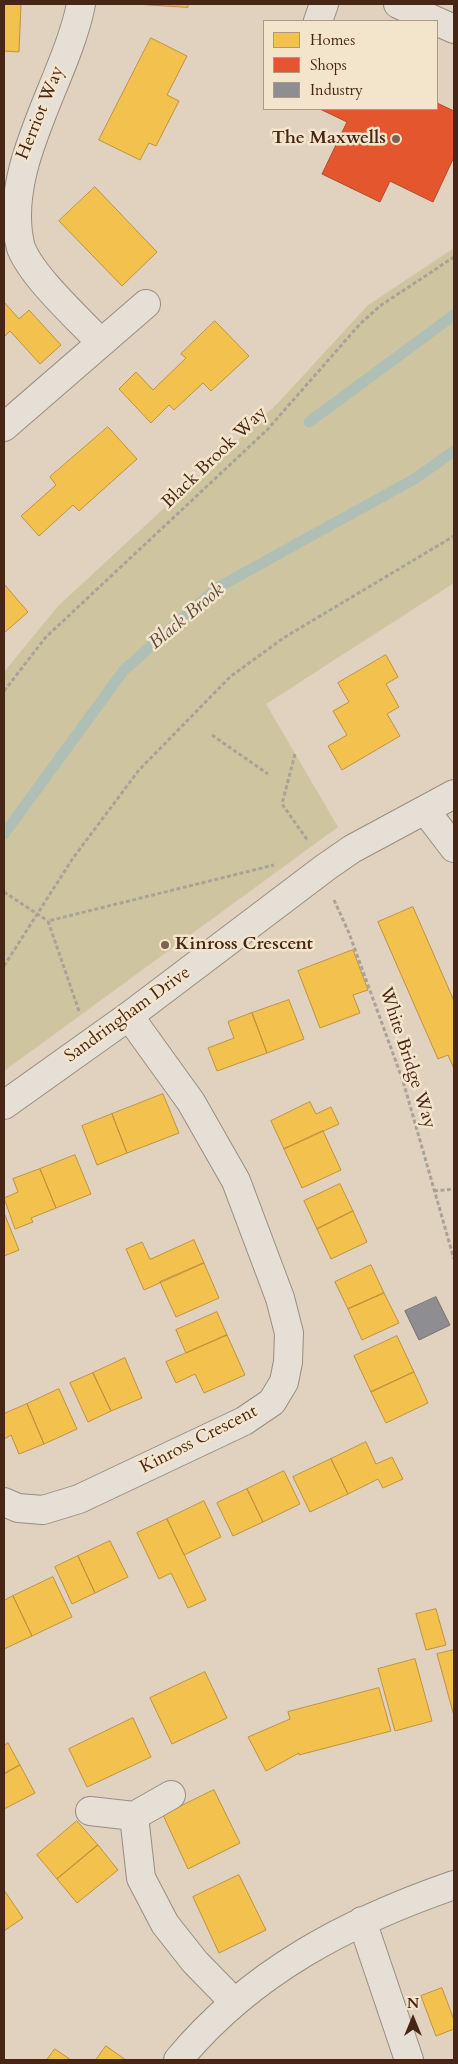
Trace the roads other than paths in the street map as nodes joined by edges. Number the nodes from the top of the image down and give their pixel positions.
1 (81, 4) edge
2 (324, 4) edge
3 (398, 4) edge
4 (318, 20) edge
5 (434, 20) edge
6 (438, 22) edge
7 (454, 29) edge
8 (146, 304) dead end
9 (102, 342) junction
10 (4, 427) edge
11 (454, 794) edge
12 (425, 810) junction
13 (454, 848) edge
14 (129, 1016) junction
15 (4, 1106) edge
16 (4, 1502) edge
17 (171, 1795) dead end
18 (90, 1811) dead end
19 (134, 1816) junction
20 (454, 1885) edge
21 (362, 1921) junction
22 (234, 2002) junction
23 (178, 2060) edge
24 (409, 2060) edge

1 - 9 street, Herriot Way
2 - 4 street
3 - 5 street
6 - 7 street
8 - 9 street
9 - 10 street
11 - 12 street, Sandringham Drive
12 - 13 street
12 - 14 street, Sandringham Drive
14 - 15 street, Sandringham Drive
14 - 16 street, Kinross Crescent
17 - 19 street
18 - 19 street
19 - 22 street
20 - 21 street
21 - 22 street
21 - 24 street
22 - 23 street

